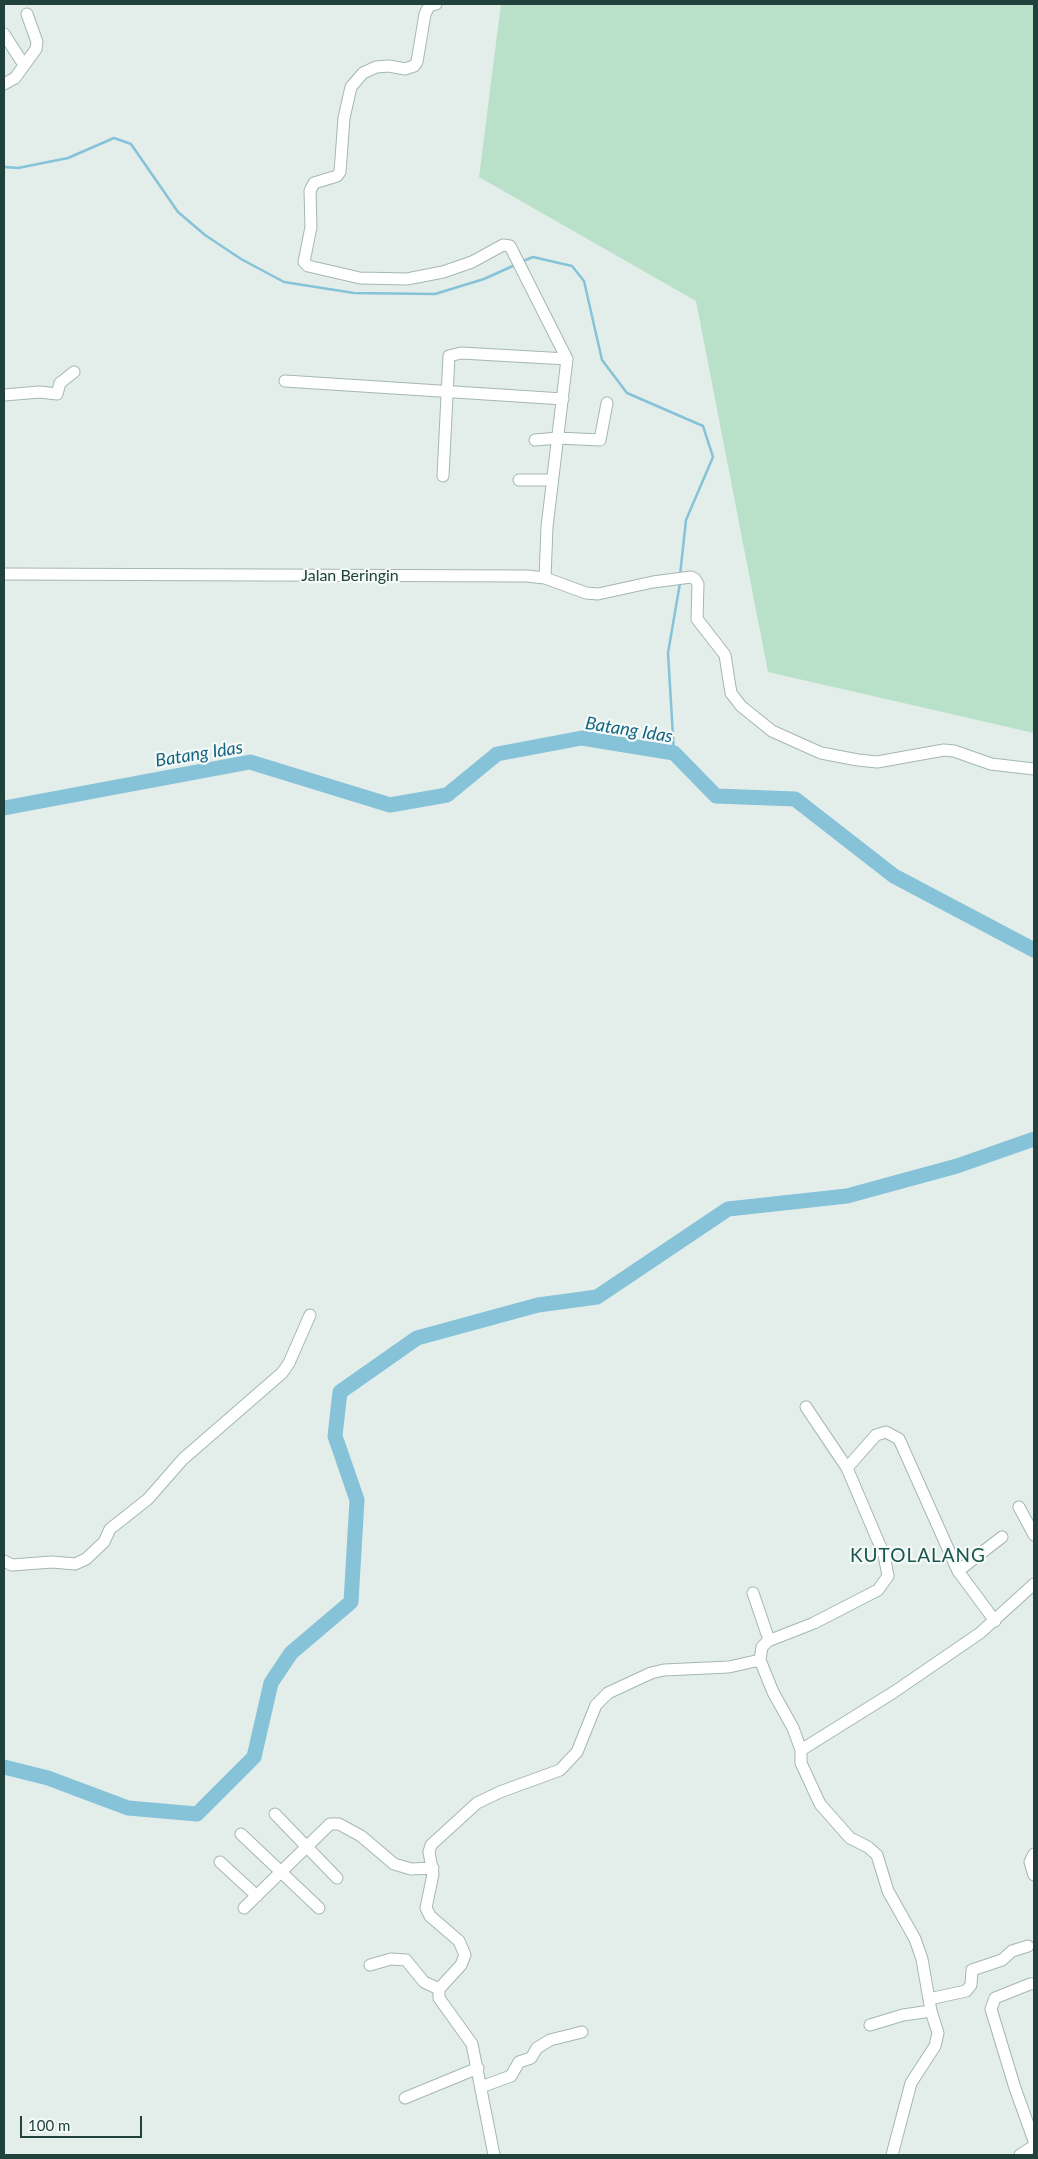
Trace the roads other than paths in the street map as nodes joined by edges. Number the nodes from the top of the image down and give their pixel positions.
1 (436, 4) edge
2 (27, 14) dead end
3 (4, 34) edge
4 (24, 66) junction
5 (4, 84) edge
6 (566, 359) junction
7 (74, 372) dead end
8 (285, 381) dead end
9 (446, 393) junction
10 (4, 395) edge
11 (563, 399) junction
12 (606, 403) dead end
13 (558, 438) junction
14 (535, 440) dead end
15 (443, 476) dead end
16 (519, 480) dead end
17 (552, 480) junction
18 (4, 574) edge
19 (545, 578) junction
20 (1034, 769) edge
21 (310, 1315) dead end
22 (806, 1407) dead end
23 (847, 1468) junction
24 (1019, 1507) dead end
25 (1034, 1535) edge
26 (1002, 1537) dead end
27 (4, 1562) edge
28 (958, 1571) junction
29 (1034, 1584) edge
30 (753, 1594) dead end
31 (995, 1621) junction
32 (769, 1640) junction
33 (760, 1660) junction
34 (801, 1750) junction
35 (275, 1814) dead end
36 (241, 1834) dead end
37 (307, 1847) junction
38 (1034, 1854) edge
39 (220, 1862) dead end
40 (433, 1868) junction
41 (281, 1872) junction
42 (1034, 1875) edge
43 (337, 1878) dead end
44 (257, 1896) junction
45 (244, 1908) dead end
46 (319, 1908) dead end
47 (1028, 1946) dead end
48 (370, 1966) dead end
49 (1034, 1984) edge
50 (439, 1989) junction
51 (930, 1999) junction
52 (931, 2011) junction
53 (870, 2025) dead end
54 (582, 2032) dead end
55 (478, 2068) junction
56 (481, 2087) junction
57 (406, 2098) dead end
58 (1034, 2141) edge
59 (1034, 2146) edge
60 (494, 2155) edge
61 (892, 2155) edge
62 (1020, 2155) edge

1 - 6 street
2 - 4 street
3 - 4 street
4 - 5 street
6 - 9 street
6 - 11 street
7 - 10 street
8 - 9 street
9 - 11 street
9 - 15 street
11 - 13 street
12 - 13 street
13 - 14 street
13 - 17 street
16 - 17 street
17 - 19 street
18 - 19 street, Jalan Beringin
19 - 20 street, Jalan Beringin
21 - 27 street
22 - 23 street
23 - 28 street
23 - 32 street
24 - 25 street
26 - 28 street
28 - 31 street
29 - 31 street
30 - 32 street
31 - 34 street
32 - 33 street
33 - 34 street
33 - 40 street
34 - 51 street
35 - 37 street
36 - 41 street
37 - 40 street
37 - 41 street
37 - 43 street
38 - 42 street
39 - 44 street
40 - 50 street
41 - 44 street
41 - 46 street
44 - 45 street
47 - 51 street
48 - 50 street
49 - 58 street
50 - 55 street
51 - 52 street
52 - 53 street
52 - 61 street
54 - 56 street
55 - 56 street
55 - 57 street
56 - 60 street
59 - 62 street

